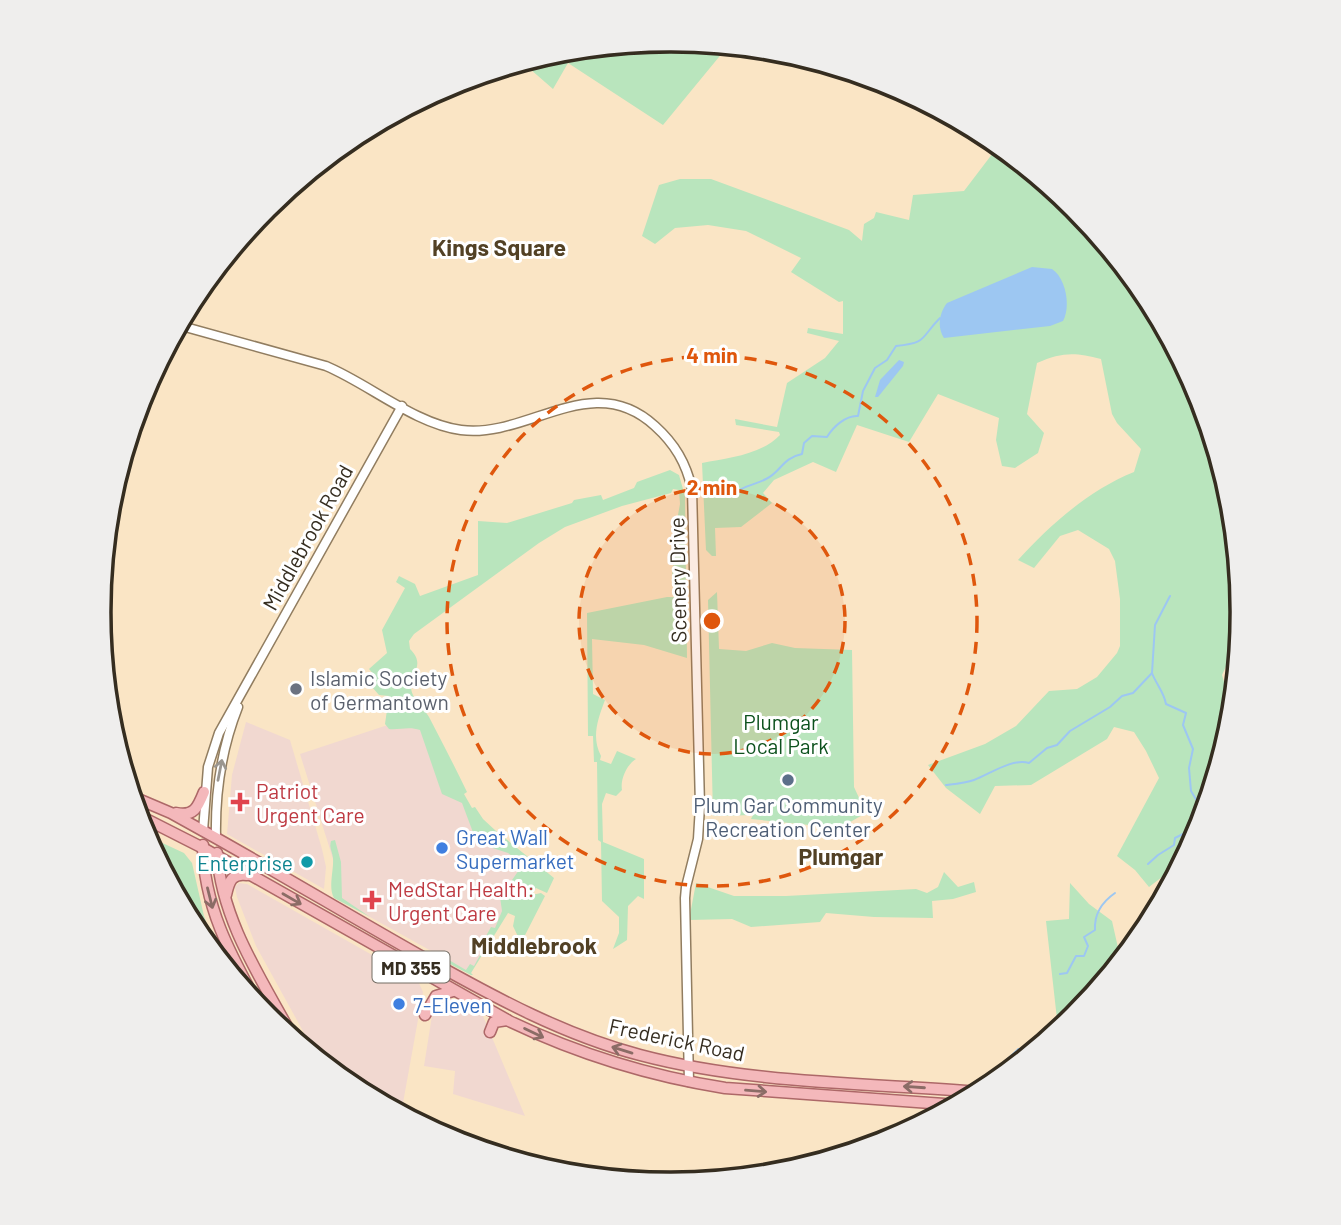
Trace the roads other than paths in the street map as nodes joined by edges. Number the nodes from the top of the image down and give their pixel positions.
1 (188, 329) edge
2 (402, 406) junction
3 (246, 687) junction
4 (204, 792) junction
5 (143, 801) edge
6 (168, 812) junction
7 (151, 822) edge
8 (203, 831) junction
9 (216, 838) junction
10 (203, 848) junction
11 (217, 856) junction
12 (250, 875) junction
13 (226, 898) junction
14 (238, 968) edge
15 (453, 990) junction
16 (279, 1012) edge
17 (425, 1015) dead end
18 (509, 1021) junction
19 (490, 1032) dead end
20 (688, 1066) junction
21 (689, 1082) junction
22 (961, 1090) edge
23 (938, 1104) edge

1 - 2 street, Scenery Drive
2 - 3 street, Middlebrook Road
2 - 20 street, Scenery Drive
3 - 4 street, Middlebrook Road
9 -> 3 street, Middlebrook Road
4 - 6 main road
4 - 8 street, Middlebrook Road
5 - 6 main road, Frederick Road / MD 355
6 - 8 main road, Frederick Road / MD 355
7 - 10 main road, Frederick Road / MD 355
8 - 9 main road, Frederick Road / MD 355
8 - 10 main road, Middlebrook Road
9 - 11 main road, Middlebrook Road
20 -> 9 main road, Frederick Road / MD 355
10 - 11 main road, Frederick Road / MD 355
10 -> 14 main road, Middlebrook Road
11 - 12 main road, Frederick Road / MD 355
11 - 13 main road, Middlebrook Road
12 - 13 main road
12 -> 15 main road, Frederick Road / MD 355
13 - 16 main road, Middlebrook Road
15 - 17 main road
15 - 18 main road, Frederick Road / MD 355
18 - 19 main road
18 -> 21 main road, Frederick Road / MD 355
20 - 21 street, Scenery Drive
22 -> 20 main road, Frederick Road / MD 355
21 -> 23 main road, Frederick Road / MD 355

